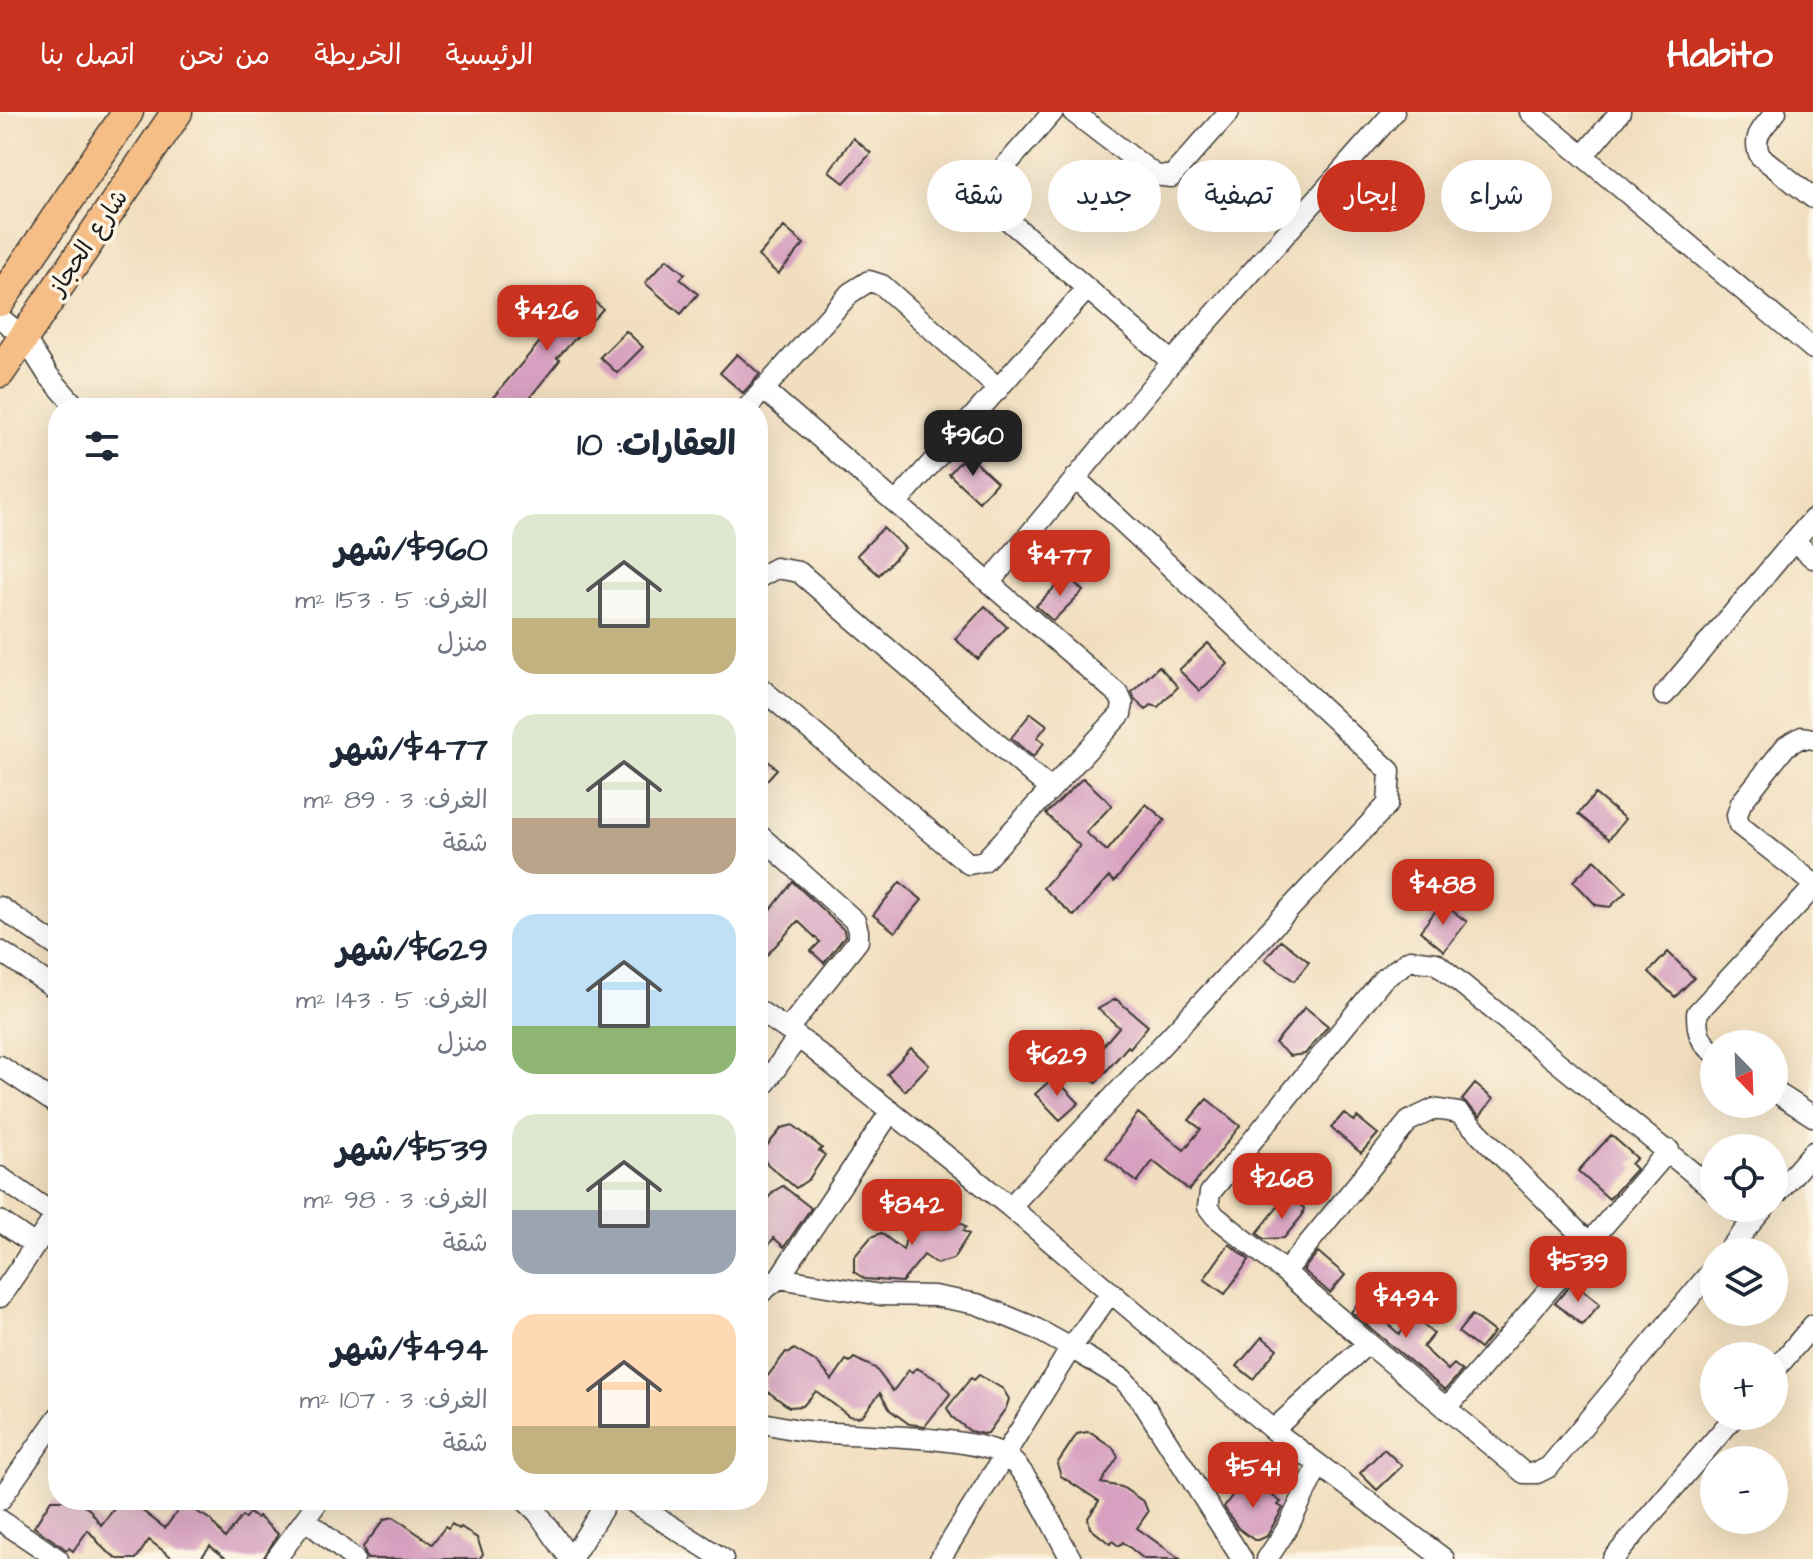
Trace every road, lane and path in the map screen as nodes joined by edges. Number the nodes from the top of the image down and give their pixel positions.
1 (128, 112) edge
2 (177, 112) edge
3 (1053, 112) edge
4 (1073, 112) edge
5 (1229, 112) edge
6 (1394, 112) edge
7 (1530, 112) edge
8 (1620, 112) edge
9 (1776, 112) edge
10 (1583, 156) junction
11 (1813, 198) edge
12 (1086, 290) junction
13 (0, 301) edge
14 (0, 318) edge
15 (24, 337) junction
16 (1813, 349) edge
17 (1172, 362) junction
18 (0, 372) edge
19 (763, 389) junction
20 (999, 389) junction
21 (68, 398) edge
22 (755, 398) edge
23 (1075, 478) junction
24 (896, 503) junction
25 (1813, 519) edge
26 (1794, 541) junction
27 (1813, 558) edge
28 (768, 572) edge
29 (989, 583) junction
30 (768, 694) edge
31 (1664, 695) dead end
32 (1813, 739) edge
33 (1050, 789) junction
34 (768, 843) edge
35 (1813, 886) edge
36 (0, 907) edge
37 (48, 940) edge
38 (0, 951) edge
39 (48, 983) edge
40 (768, 1017) edge
41 (793, 1033) junction
42 (1700, 1036) edge
43 (0, 1066) edge
44 (768, 1077) edge
45 (48, 1098) edge
46 (1788, 1100) edge
47 (891, 1111) junction
48 (1813, 1116) edge
49 (1669, 1150) junction
50 (1813, 1152) edge
51 (0, 1177) edge
52 (1700, 1178) edge
53 (1788, 1181) edge
54 (1010, 1207) junction
55 (48, 1208) edge
56 (0, 1221) edge
57 (1752, 1222) edge
58 (48, 1227) edge
59 (1739, 1238) edge
60 (1588, 1242) junction
61 (35, 1245) junction
62 (1285, 1272) junction
63 (779, 1278) junction
64 (1700, 1285) edge
65 (768, 1287) edge
66 (1111, 1292) junction
67 (0, 1297) edge
68 (1813, 1325) edge
69 (1368, 1343) junction
70 (1071, 1348) junction
71 (1788, 1354) edge
72 (1446, 1409) junction
73 (768, 1424) edge
74 (1273, 1430) junction
75 (1723, 1430) edge
76 (48, 1433) edge
77 (1005, 1454) junction
78 (1318, 1466) junction
79 (0, 1500) edge
80 (312, 1510) edge
81 (535, 1510) edge
82 (602, 1510) edge
83 (646, 1510) edge
84 (0, 1520) edge
85 (306, 1520) junction
86 (58, 1559) edge
87 (276, 1559) edge
88 (354, 1559) edge
89 (571, 1559) edge
90 (723, 1559) edge
91 (940, 1559) edge
92 (1071, 1559) edge
93 (1242, 1559) edge
94 (1267, 1559) edge
95 (1444, 1559) edge
96 (1613, 1559) edge

1 - 13 main road, شارع الحجاز
2 - 15 main road, شارع الحجاز
3 - 12 street
4 - 5 street
6 - 17 street
7 - 10 street
8 - 10 street
9 - 11 street
10 - 16 street
12 - 17 street
12 - 20 street
14 - 15 street
15 - 18 main road, شارع الحجاز
15 - 21 street
17 - 23 street
19 - 20 street
19 - 22 street
19 - 24 street
20 - 24 street
23 - 29 street
23 - 54 street
24 - 29 street
25 - 26 street
26 - 27 street
26 - 31 street
28 - 33 street
29 - 33 street
30 - 33 street
32 - 35 street
34 - 41 street
35 - 42 street
36 - 37 street
38 - 39 street
40 - 41 street
41 - 44 street
41 - 47 street
43 - 45 street
46 - 48 street
47 - 54 street
47 - 63 street
49 - 52 street
49 - 60 street
49 - 62 street
50 - 53 street
51 - 55 street
54 - 66 street
56 - 61 street
57 - 59 street
58 - 61 street
60 - 62 street
60 - 72 street
61 - 67 street
62 - 69 street
63 - 65 street
63 - 70 street
64 - 72 street
66 - 70 street
66 - 74 street
68 - 71 street
69 - 72 street
69 - 74 street
70 - 77 street
70 - 93 street
73 - 77 street
74 - 78 street
75 - 96 street
76 - 79 street
77 - 91 street
77 - 92 street
78 - 94 street
78 - 95 street
80 - 85 street
81 - 89 street
82 - 89 street
83 - 90 street
84 - 86 street
85 - 87 street
85 - 88 street

